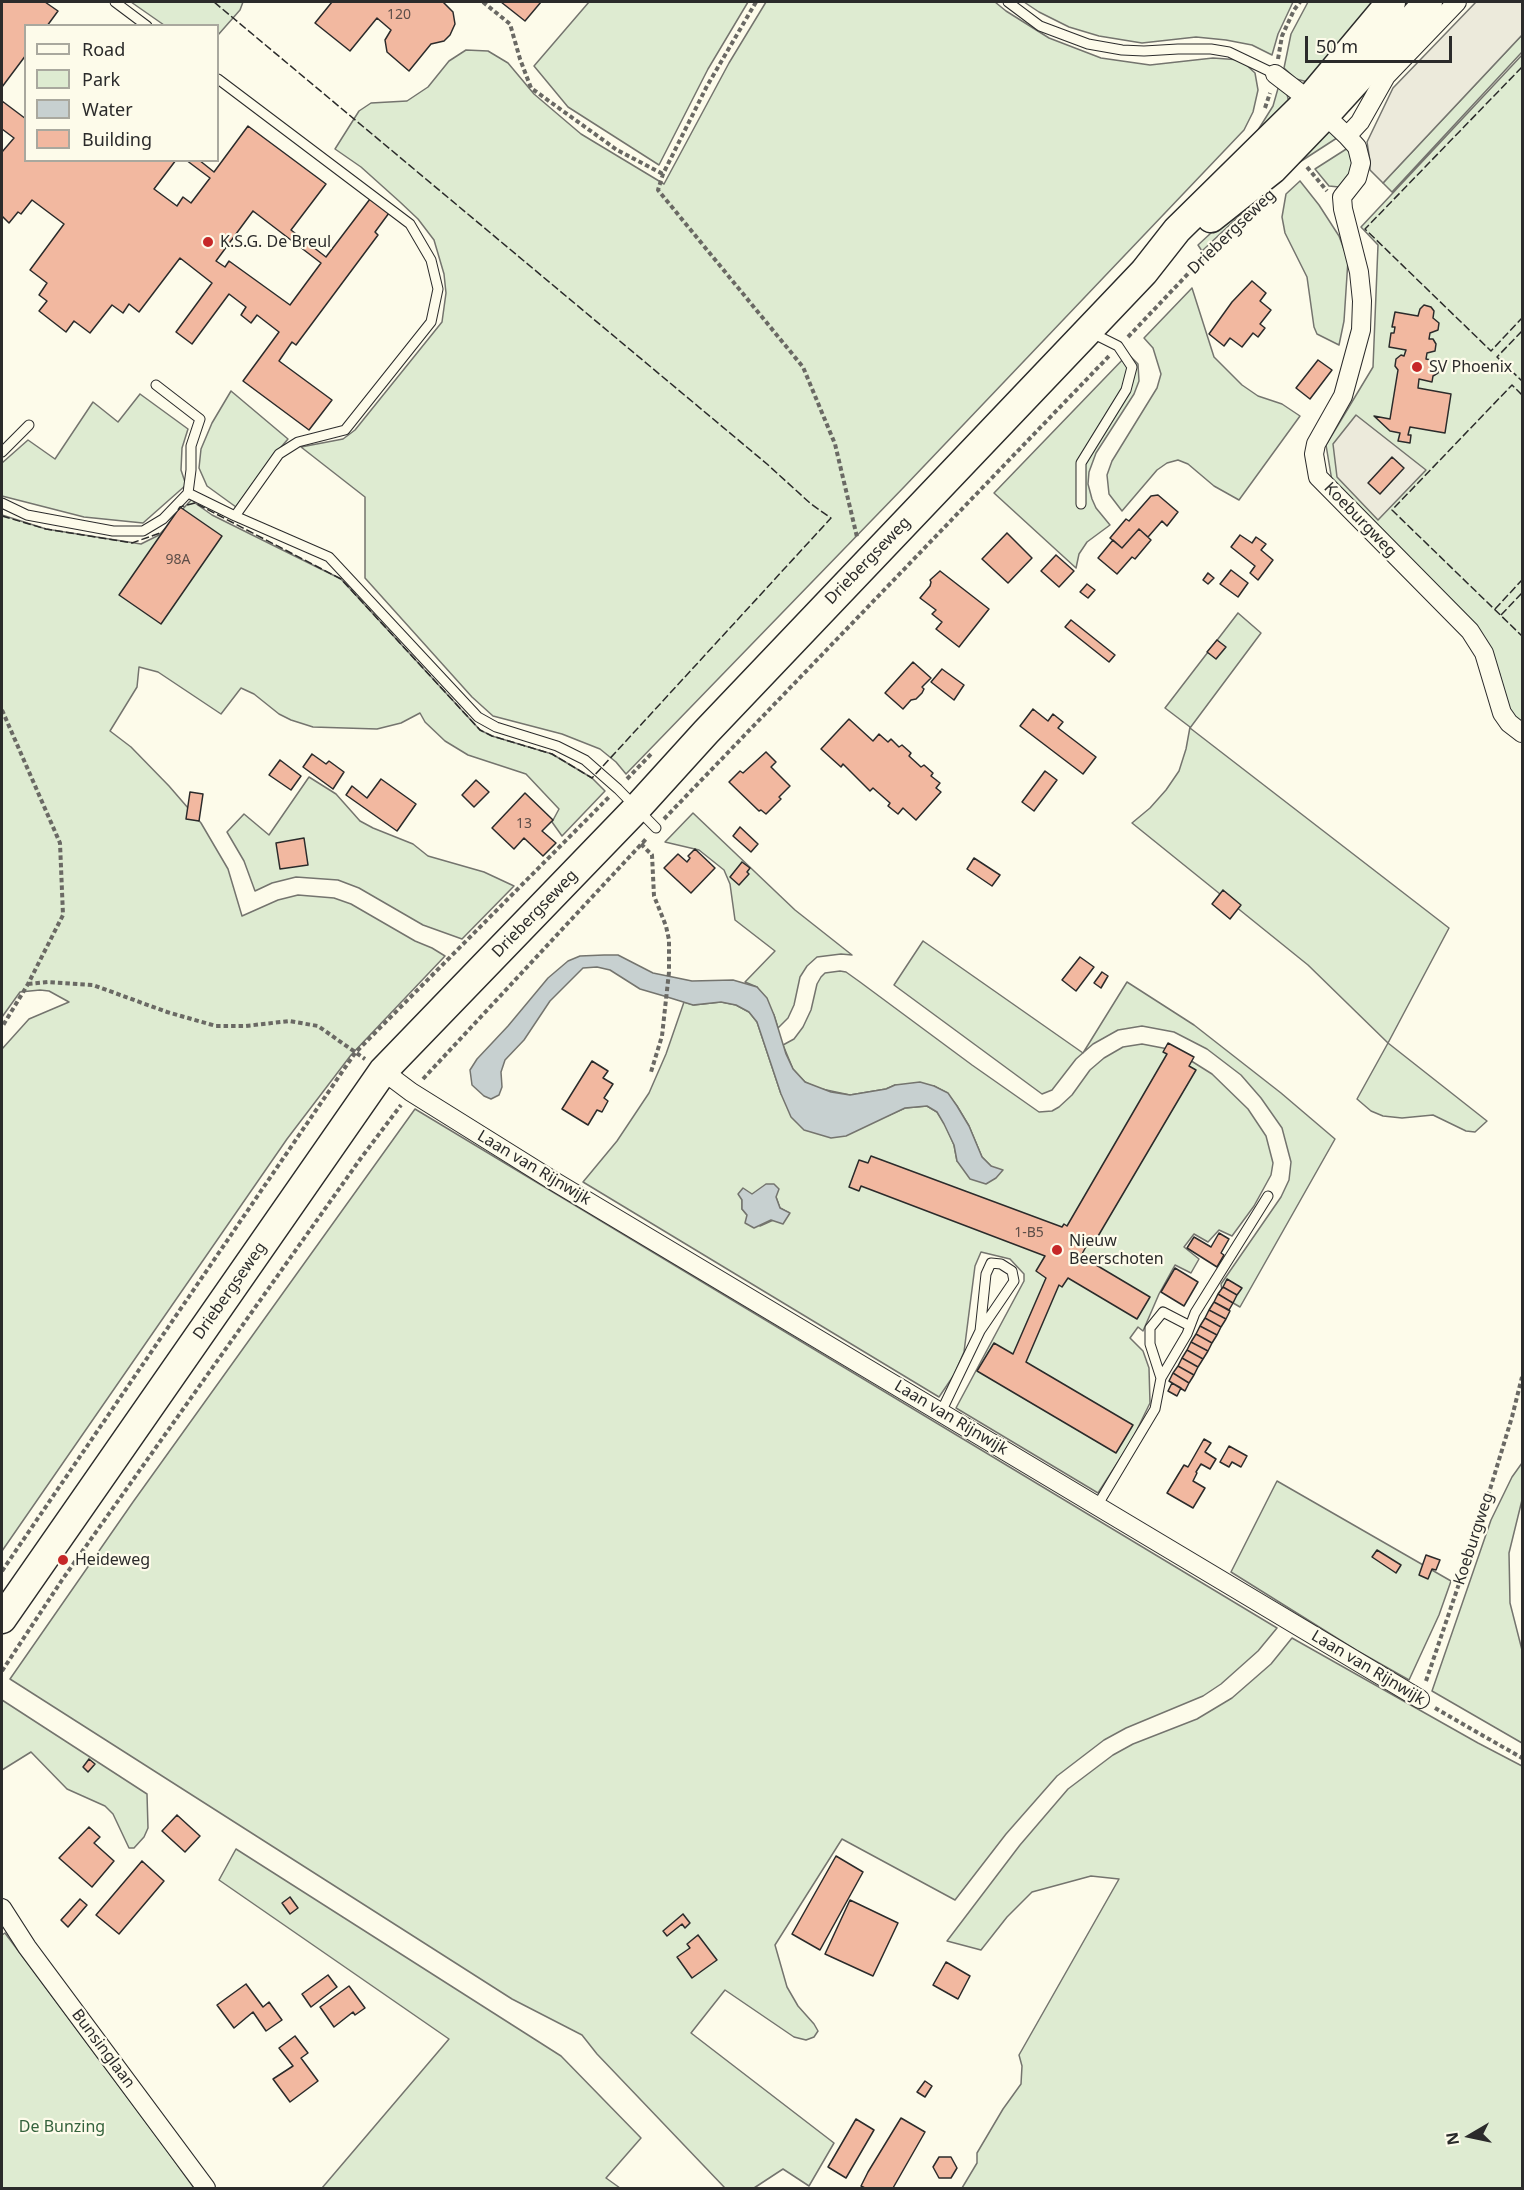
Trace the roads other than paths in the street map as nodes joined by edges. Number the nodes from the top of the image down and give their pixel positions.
1 (115, 2) edge
2 (1008, 2) edge
3 (1391, 2) edge
4 (1428, 2) edge
5 (1457, 2) edge
6 (144, 24) edge
7 (1275, 74) joint
8 (219, 80) edge
9 (1318, 107) junction
10 (1347, 136) junction
11 (1087, 331) junction
12 (156, 385) dead end
13 (29, 425) dead end
14 (2, 452) edge
15 (188, 493) junction
16 (2, 503) edge
17 (1081, 504) dead end
18 (235, 516) junction
19 (1522, 733) edge
20 (646, 818) junction
21 (383, 1071) junction
22 (1268, 1196) dead end
23 (1190, 1326) junction
24 (980, 1331) junction
25 (1161, 1378) junction
26 (941, 1412) junction
27 (1097, 1506) junction
28 (2, 1619) edge
29 (1420, 1699) road end
30 (3, 1914) edge
31 (206, 2188) edge

1 - 6 lane
2 - 7 lane
3 - 9 main road, Driebergseweg
4 - 9 main road, Driebergseweg
5 - 10 street
7 - 9 street
8 - 18 lane
9 - 10 street
9 - 11 main road, Driebergseweg
10 - 19 street, Koeburgweg
11 - 17 lane
11 - 20 main road, Driebergseweg
12 - 15 lane
13 - 14 lane
15 - 16 lane
15 - 18 lane
18 - 20 lane
20 - 21 main road, Driebergseweg
21 - 26 street, Laan van Rijnwijk
21 - 28 main road, Driebergseweg
22 - 23 lane
23 - 25 lane
23 - 25 lane
24 - 24 lane
24 - 26 lane
25 - 27 lane
26 - 27 street, Laan van Rijnwijk
27 - 29 street, Laan van Rijnwijk
30 - 31 street, Bunsinglaan

